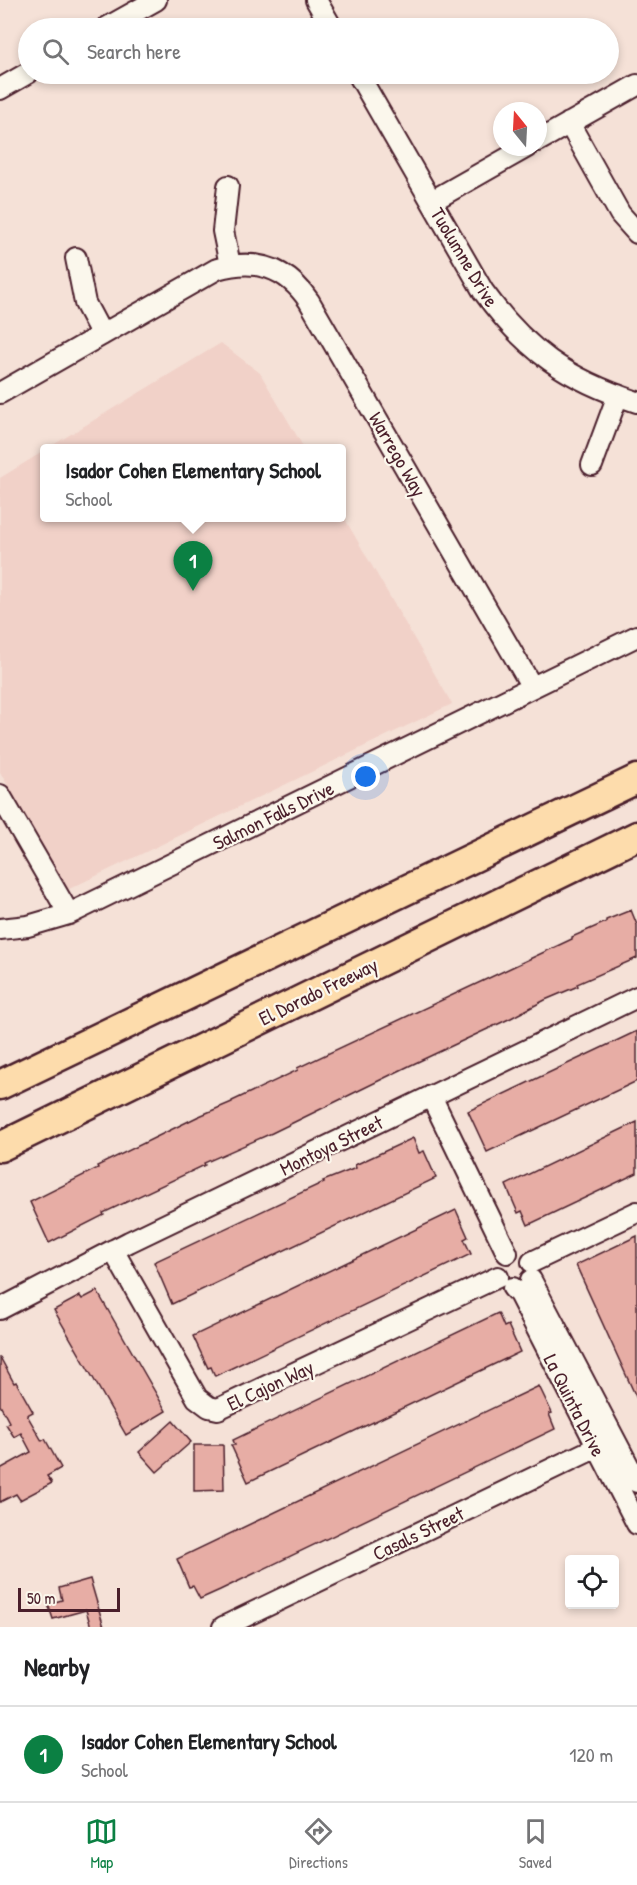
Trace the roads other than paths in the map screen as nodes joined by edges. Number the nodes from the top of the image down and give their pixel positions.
1 (156, 0) edge
2 (316, 0) edge
3 (124, 18) edge
4 (326, 18) edge
5 (18, 79) edge
6 (364, 84) edge
7 (637, 85) edge
8 (0, 89) edge
9 (569, 123) junction
10 (547, 136) edge
11 (511, 156) edge
12 (228, 186) dead end
13 (432, 201) junction
14 (637, 233) edge
15 (76, 258) dead end
16 (230, 265) junction
17 (102, 335) junction
18 (0, 393) edge
19 (618, 395) junction
20 (637, 402) edge
21 (592, 465) dead end
22 (637, 636) edge
23 (532, 687) junction
24 (637, 779) edge
25 (0, 795) edge
26 (637, 836) edge
27 (69, 914) junction
28 (0, 929) edge
29 (637, 997) edge
30 (0, 1085) edge
31 (431, 1096) junction
32 (0, 1147) edge
33 (637, 1212) edge
34 (113, 1250) junction
35 (507, 1253) junction
36 (531, 1271) junction
37 (505, 1282) junction
38 (0, 1309) edge
39 (605, 1443) junction
40 (637, 1482) edge
41 (637, 1524) edge
42 (223, 1627) edge

1 - 3 street
2 - 4 street
5 - 8 street
6 - 13 street, Tuolumne Drive
7 - 9 street
9 - 10 street
9 - 14 street
11 - 13 street
12 - 16 street
13 - 19 street, Tuolumne Drive
15 - 17 street
16 - 17 street, Warrego Way
16 - 23 street, Warrego Way
17 - 18 street, Warrego Way
19 - 20 street, Tuolumne Drive
19 - 21 street
22 - 23 street, Salmon Falls Drive
23 - 27 street, Salmon Falls Drive
24 - 30 highway
25 - 27 street
26 - 32 highway, El Dorado Freeway
27 - 28 street, Salmon Falls Drive
29 - 31 street, Montoya Street
31 - 34 street, Montoya Street
31 - 35 street
33 - 36 street, El Cajon Way
34 - 37 street, El Cajon Way
34 - 38 street, Montoya Street
35 - 36 street
35 - 37 street
36 - 37 street, El Cajon Way
36 - 39 street, La Quinta Drive
37 - 39 street, La Quinta Drive
39 - 40 street, La Quinta Drive
39 - 41 street, La Quinta Drive
39 - 42 street, Casals Street

